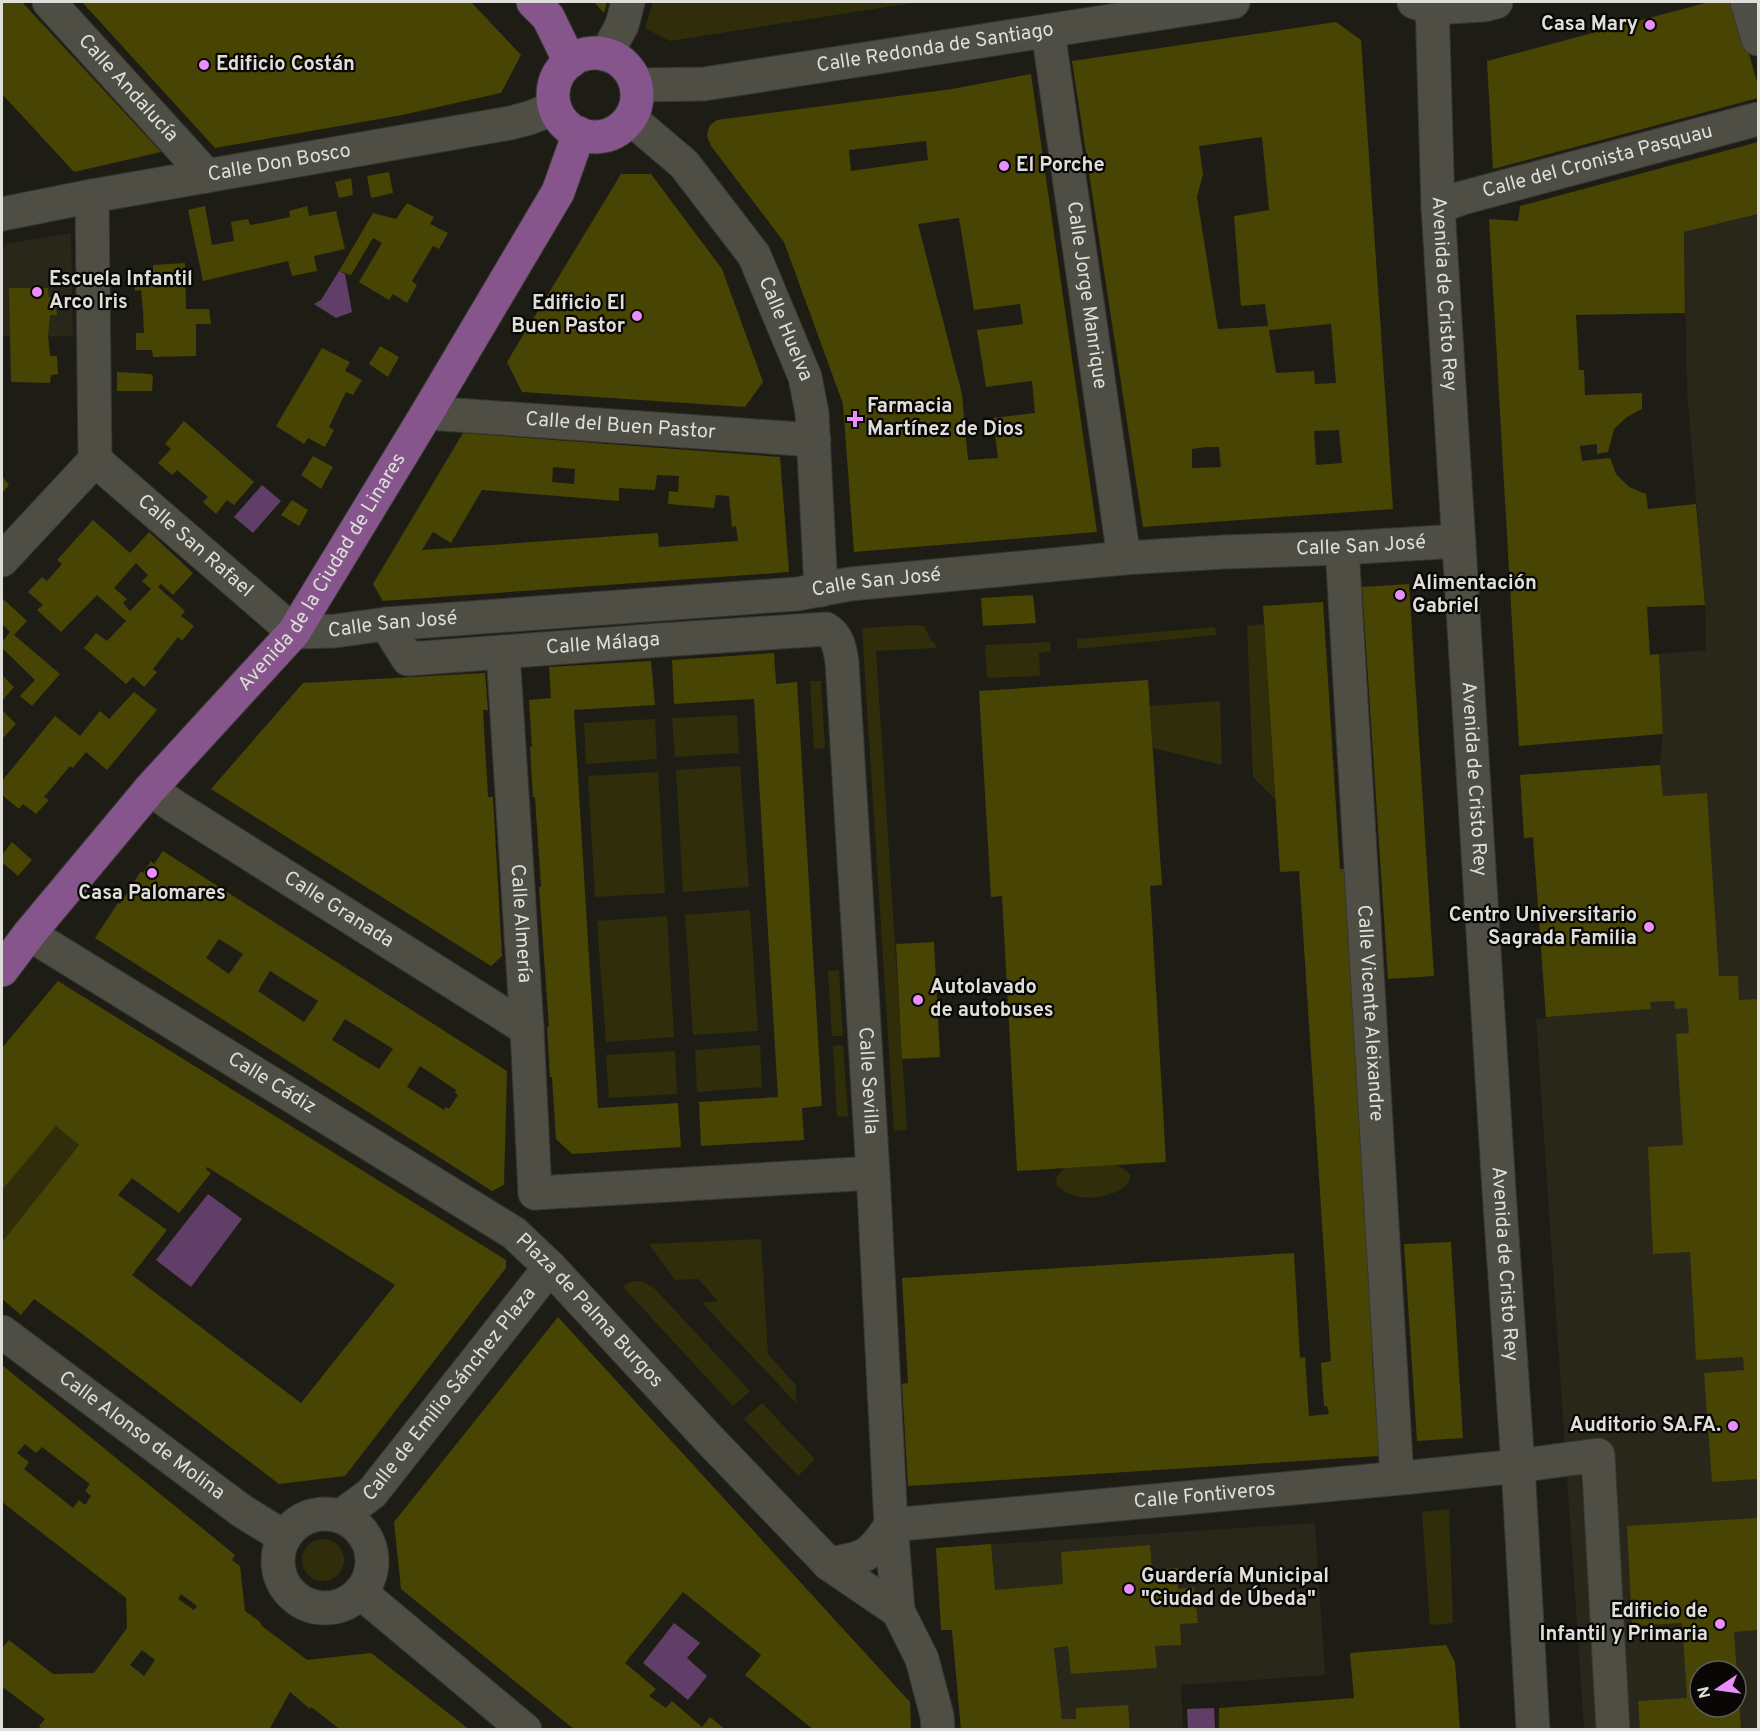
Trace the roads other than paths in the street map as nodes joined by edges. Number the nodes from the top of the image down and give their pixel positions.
1 (49, 2) edge
2 (533, 2) edge
3 (628, 2) edge
4 (1233, 2) edge
5 (1496, 2) edge
6 (1747, 2) edge
7 (1426, 4) edge
8 (1048, 31) junction
9 (1758, 39) edge
10 (606, 54) junction
11 (570, 62) junction
12 (636, 85) junction
13 (555, 108) junction
14 (630, 118) junction
15 (1758, 119) edge
16 (579, 133) junction
17 (207, 176) junction
18 (92, 196) junction
19 (1438, 207) junction
20 (2, 214) edge
21 (427, 413) junction
22 (813, 440) junction
23 (95, 460) junction
24 (1459, 541) junction
25 (1342, 549) junction
26 (1124, 558) junction
27 (2, 560) edge
28 (822, 590) junction
29 (386, 624) junction
30 (294, 632) junction
31 (835, 638) joint
32 (503, 652) junction
33 (150, 789) junction
34 (29, 934) junction
35 (2, 970) edge
36 (527, 1029) junction
37 (873, 1173) junction
38 (535, 1193) junction
39 (514, 1233) junction
40 (550, 1267) junction
41 (2, 1332) edge
42 (1518, 1466) junction
43 (1397, 1478) junction
44 (341, 1516) junction
45 (891, 1525) junction
46 (284, 1537) junction
47 (829, 1564) junction
48 (360, 1592) junction
49 (898, 1611) junction
50 (525, 1730) edge
51 (938, 1730) edge
52 (1533, 1730) edge
53 (1613, 1730) edge

1 - 17 street, Calle Andalucía
2 - 11 main road
3 - 10 street
4 - 8 street, Calle Redonda de Santiago
5 - 7 street
6 - 9 street
7 - 19 street, Avenida de Cristo Rey
8 - 12 street, Calle Redonda de Santiago
8 - 26 street, Calle Jorge Manrique
10 - 11 main road
10 - 12 main road
11 - 13 main road
12 - 14 main road
13 - 16 main road
13 - 17 street, Calle Don Bosco
14 - 16 main road
14 - 22 street, Calle Huelva
15 - 19 street, Calle del Cronista Pasquau
16 - 21 main road, Avenida de la Ciudad de Linares
17 - 18 street, Calle Don Bosco
18 - 20 street, Calle Don Bosco
18 - 23 street
19 - 24 street, Avenida de Cristo Rey
21 - 22 street, Calle del Buen Pastor
21 - 30 main road, Avenida de la Ciudad de Linares
22 - 28 street, Calle Huelva
23 - 27 street
23 - 30 street, Calle San Rafael
24 - 25 street, Calle San José
24 - 42 street, Avenida de Cristo Rey
25 - 26 street, Calle San José
25 - 43 street, Calle Vicente Aleixandre
26 - 28 street, Calle San José
28 - 29 street, Calle San José
29 - 30 street, Calle San José
29 - 32 street, Calle Málaga
30 - 33 main road, Avenida de la Ciudad de Linares
31 - 32 street, Calle Málaga
31 - 37 street, Calle Sevilla
32 - 36 street, Calle Almería
33 - 34 main road, Avenida de la Ciudad de Linares
33 - 36 street, Calle Granada
34 - 35 main road, Avenida de la Ciudad de Linares
34 - 39 street, Calle Cádiz
36 - 38 street, Calle Almería
37 - 38 street
37 - 45 street, Calle Sevilla
38 - 39 street, Plaza de Palma Burgos
39 - 40 street, Plaza de Palma Burgos
40 - 44 street, Calle de Emilio Sánchez Plaza
40 - 47 street, Plaza de Palma Burgos
41 - 46 street, Calle Alonso de Molina
42 - 43 street, Calle Fontiveros
42 - 52 street, Avenida de Cristo Rey
42 - 53 street, Calle Fontiveros
43 - 45 street, Calle Fontiveros
44 - 46 street
44 - 48 street
45 - 47 street
45 - 49 street
46 - 48 street
47 - 49 street, Plaza de Palma Burgos
48 - 50 street
49 - 51 street

